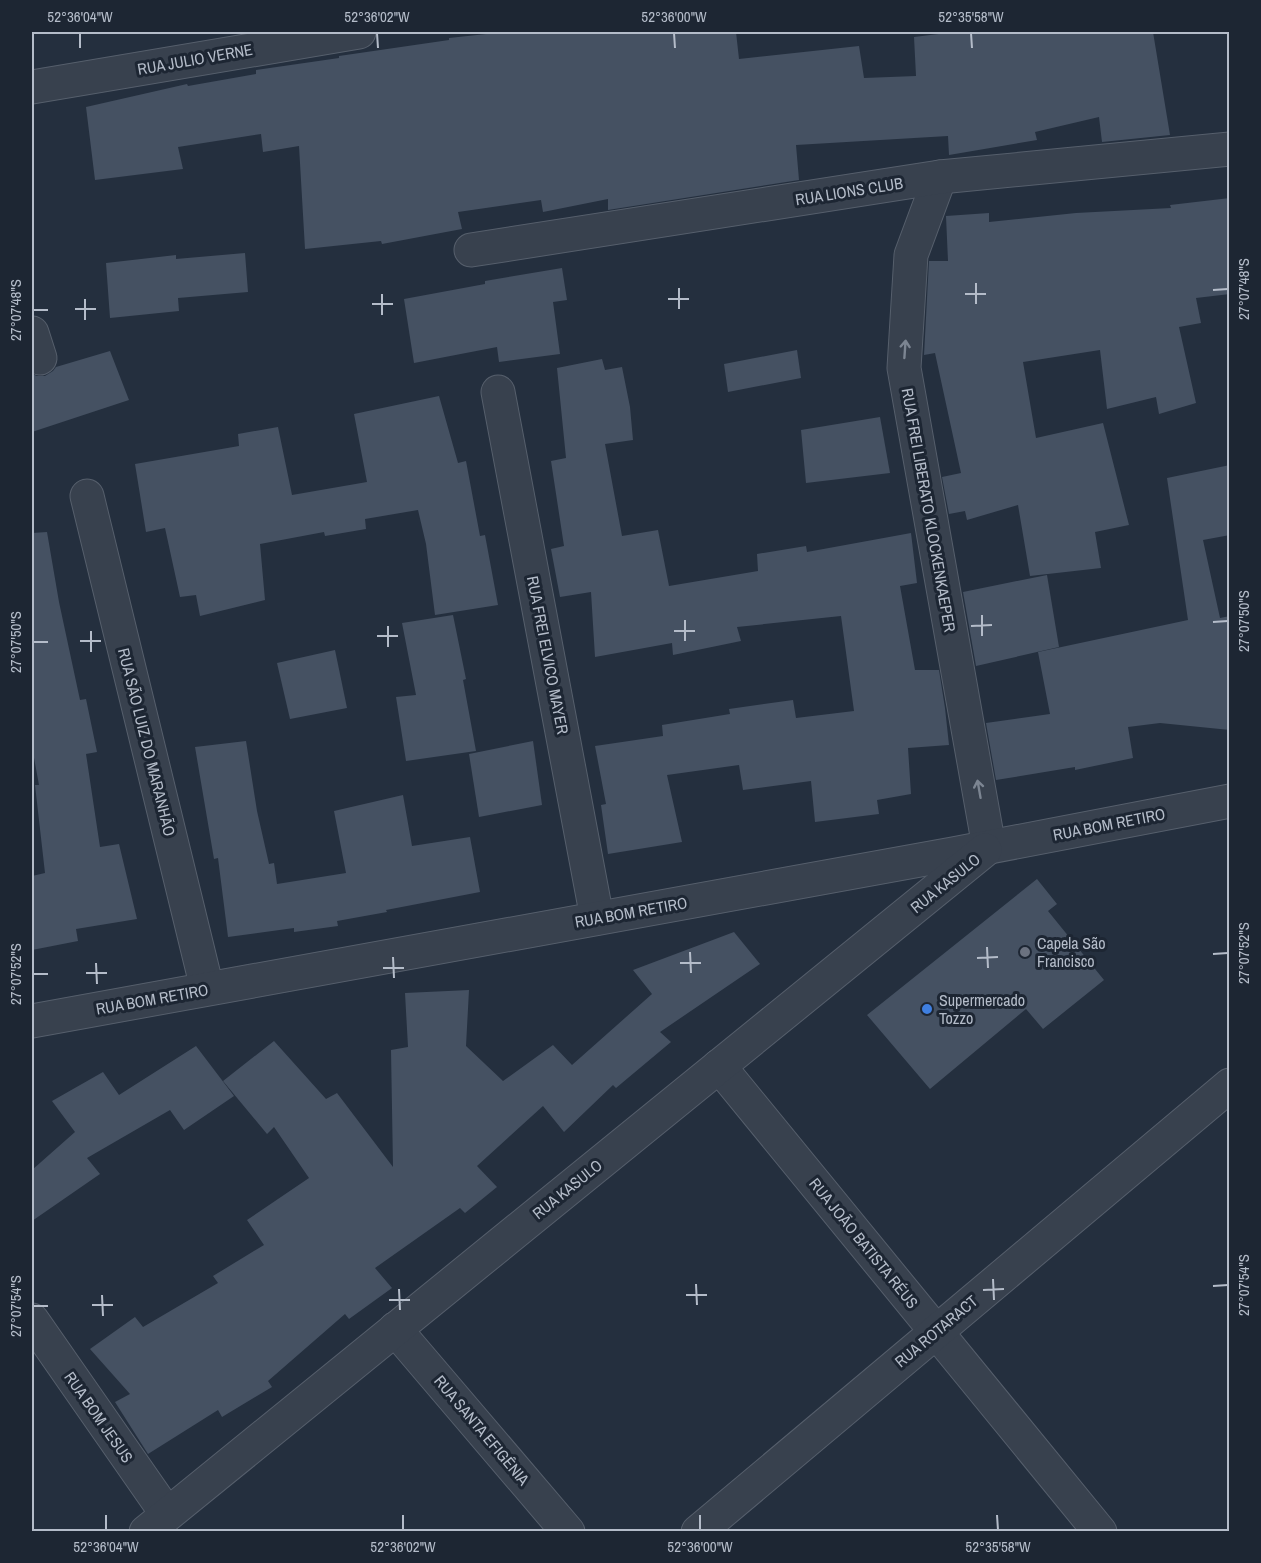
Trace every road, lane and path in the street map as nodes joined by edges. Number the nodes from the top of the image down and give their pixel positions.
1 (359, 32) edge
2 (32, 87) edge
3 (1230, 149) edge
4 (940, 177) junction
5 (471, 250) dead end
6 (498, 392) dead end
7 (87, 496) dead end
8 (1230, 801) edge
9 (989, 847) junction
10 (597, 918) junction
11 (207, 988) junction
12 (32, 1021) edge
13 (719, 1066) junction
14 (1230, 1085) edge
15 (32, 1320) edge
16 (395, 1329) junction
17 (937, 1331) junction
18 (156, 1523) edge
19 (568, 1532) edge
20 (698, 1532) edge
21 (1100, 1532) edge

1 - 2 street, RUA JULIO VERNE
3 - 4 street, RUA LIONS CLUB
4 - 5 street, RUA LIONS CLUB
9 -> 4 street, RUA FREI LIBERATO KLOCKENKAEPER
6 - 10 street, RUA FREI ELVICO MAYER
7 - 11 street, RUA SÃO LUIZ DO MARANHÃO
8 - 9 street, RUA BOM RETIRO
9 - 10 street, RUA BOM RETIRO
9 - 13 street, RUA KASULO
10 - 11 street, RUA BOM RETIRO
11 - 12 street, RUA BOM RETIRO
13 - 16 street, RUA KASULO
13 - 17 street, RUA JOÃO BATISTA RÉUS
14 - 17 street, RUA ROTARACT
15 - 18 street, RUA BOM JESUS
16 - 18 street, RUA KASULO
16 - 19 street, RUA SANTA EFIGÊNIA
17 - 20 street, RUA ROTARACT
17 - 21 street, RUA JOÃO BATISTA RÉUS

